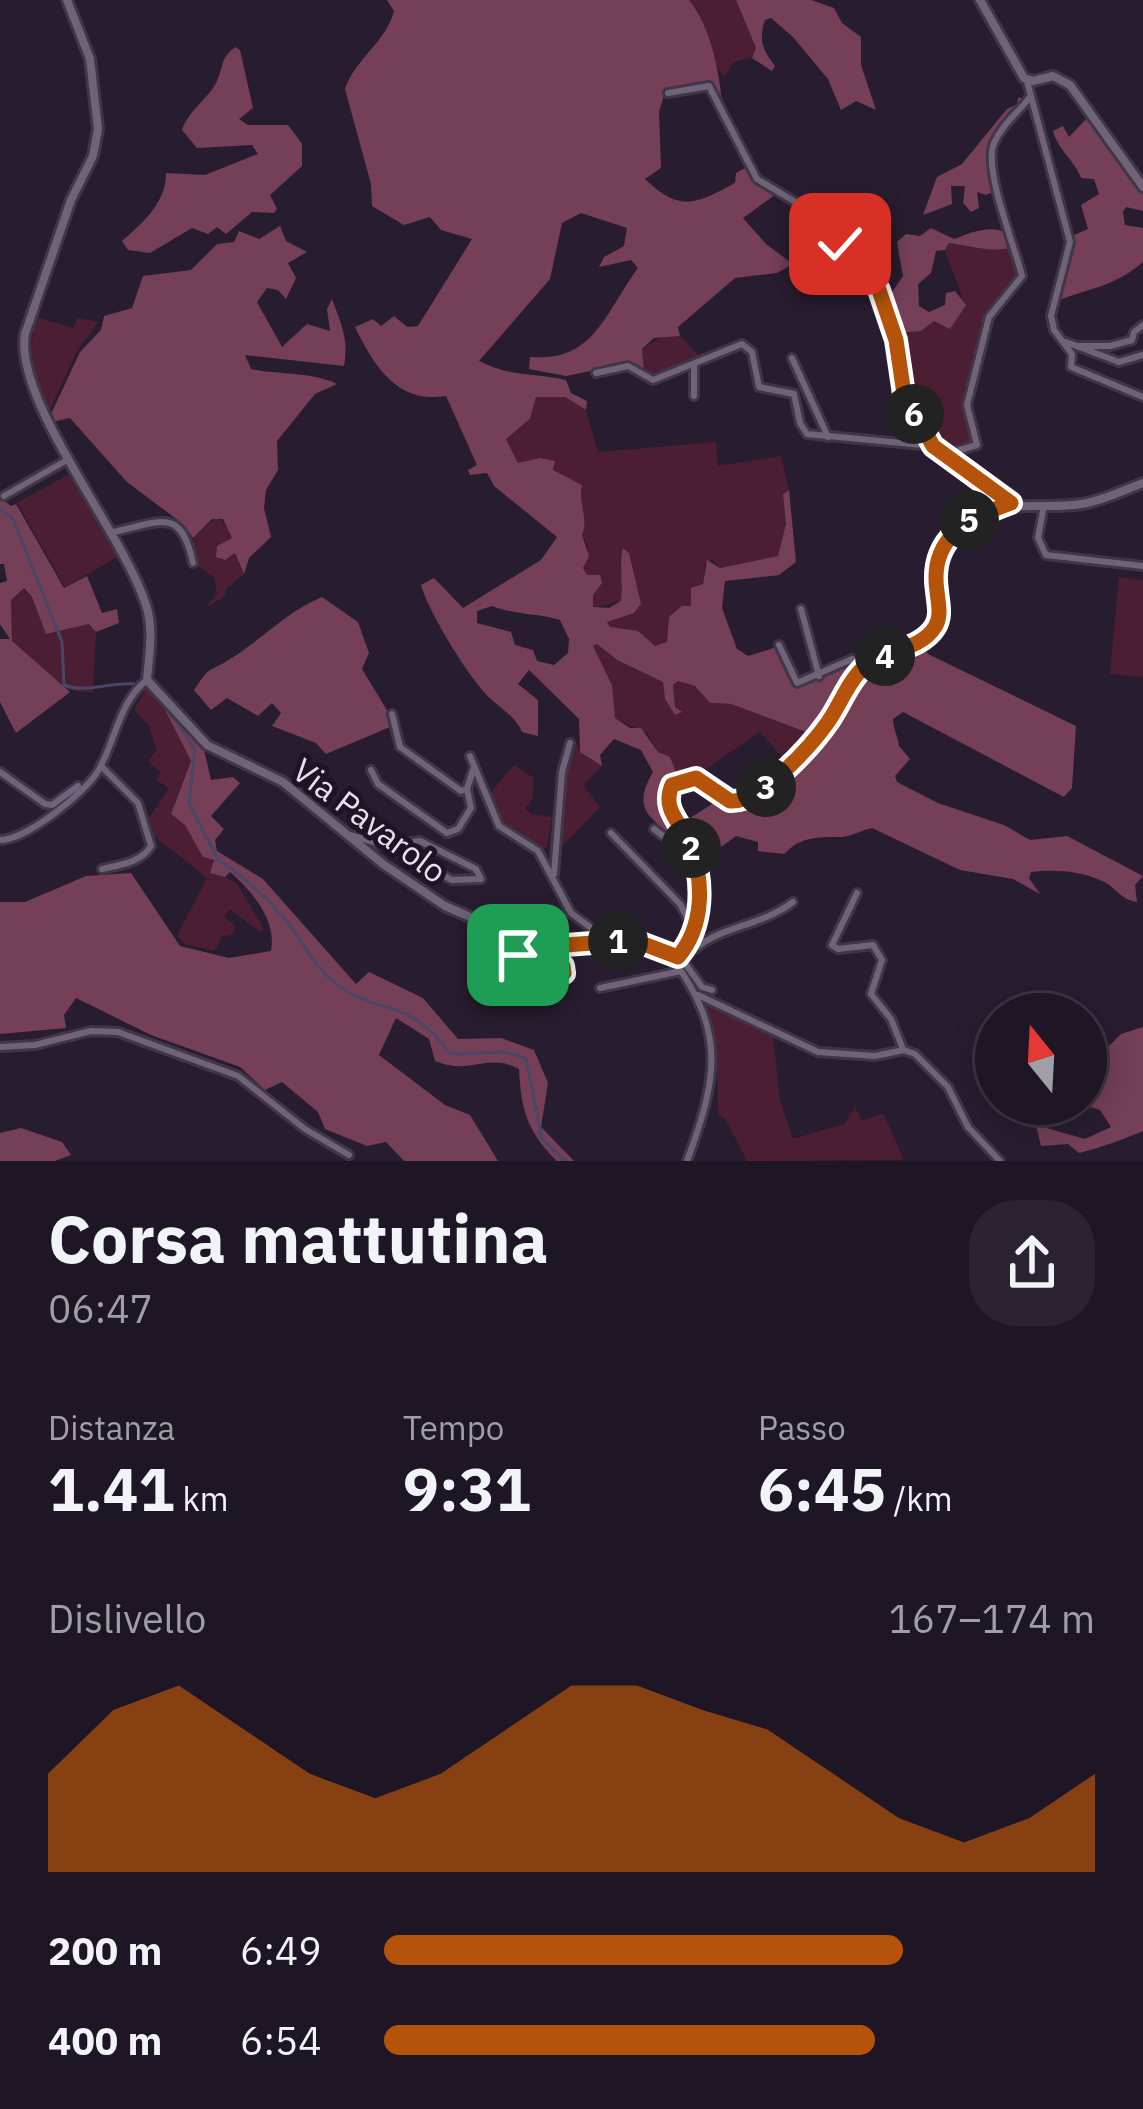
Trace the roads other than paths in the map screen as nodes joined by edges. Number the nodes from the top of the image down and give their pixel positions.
1 (67, 0) edge
2 (980, 0) edge
3 (1028, 81) junction
4 (668, 93) dead end
5 (1030, 98) junction
6 (1141, 182) edge
7 (1143, 325) edge
8 (1063, 340) junction
9 (1132, 340) junction
10 (1143, 342) edge
11 (1077, 346) junction
12 (1143, 355) edge
13 (792, 358) dead end
14 (694, 365) junction
15 (596, 374) dead end
16 (694, 396) dead end
17 (1143, 397) edge
18 (828, 437) junction
19 (933, 446) junction
20 (946, 454) junction
21 (64, 462) junction
22 (1143, 483) edge
23 (4, 496) dead end
24 (1011, 503) junction
25 (1044, 505) junction
26 (113, 532) junction
27 (193, 563) dead end
28 (1143, 566) edge
29 (801, 609) dead end
30 (778, 645) dead end
31 (868, 664) junction
32 (819, 676) junction
33 (147, 680) junction
34 (392, 714) dead end
35 (570, 743) dead end
36 (470, 756) dead end
37 (101, 766) junction
38 (474, 767) junction
39 (371, 770) dead end
40 (0, 772) edge
41 (96, 775) junction
42 (467, 790) junction
43 (654, 830) dead end
44 (611, 833) dead end
45 (346, 835) junction
46 (0, 840) edge
47 (387, 846) junction
48 (102, 869) dead end
49 (553, 878) junction
50 (699, 886) junction
51 (856, 893) dead end
52 (793, 902) dead end
53 (694, 930) junction
54 (601, 943) junction
55 (539, 947) junction
56 (510, 952) dead end
57 (677, 957) junction
58 (681, 971) junction
59 (600, 988) dead end
60 (712, 990) dead end
61 (698, 995) junction
62 (0, 1047) edge
63 (904, 1050) junction
64 (349, 1155) dead end
65 (687, 1161) edge
66 (1000, 1161) edge

1 - 21 street
2 - 3 street
3 - 5 street
3 - 6 street
4 - 19 street
5 - 8 street
5 - 20 street
7 - 9 street
8 - 11 street
8 - 17 street
9 - 10 street
9 - 11 street
11 - 12 street
13 - 18 street
14 - 15 street
14 - 16 street
14 - 18 street
18 - 19 street
19 - 20 street
20 - 24 street
21 - 23 street
21 - 26 street
22 - 25 street
24 - 25 street
24 - 31 street
25 - 28 street
26 - 27 street
26 - 33 street
29 - 32 street
30 - 32 street
31 - 32 street
31 - 50 street
33 - 37 street
33 - 45 street, Via Pavarolo
34 - 42 street
35 - 49 street
36 - 38 street
37 - 41 street
37 - 48 street
38 - 42 street
38 - 49 street
39 - 42 street
40 - 41 street
41 - 46 street
43 - 50 street
44 - 53 street
45 - 47 street
45 - 55 street, Via Pavarolo
47 - 47 street
49 - 54 street
50 - 53 street
51 - 63 street
52 - 57 street
53 - 57 street
54 - 55 street, Via Pavarolo
54 - 57 street, Via Pavarolo
55 - 56 street
57 - 58 street
57 - 60 street
58 - 59 street
58 - 61 street
61 - 63 street
61 - 65 street
62 - 64 street
63 - 66 street

